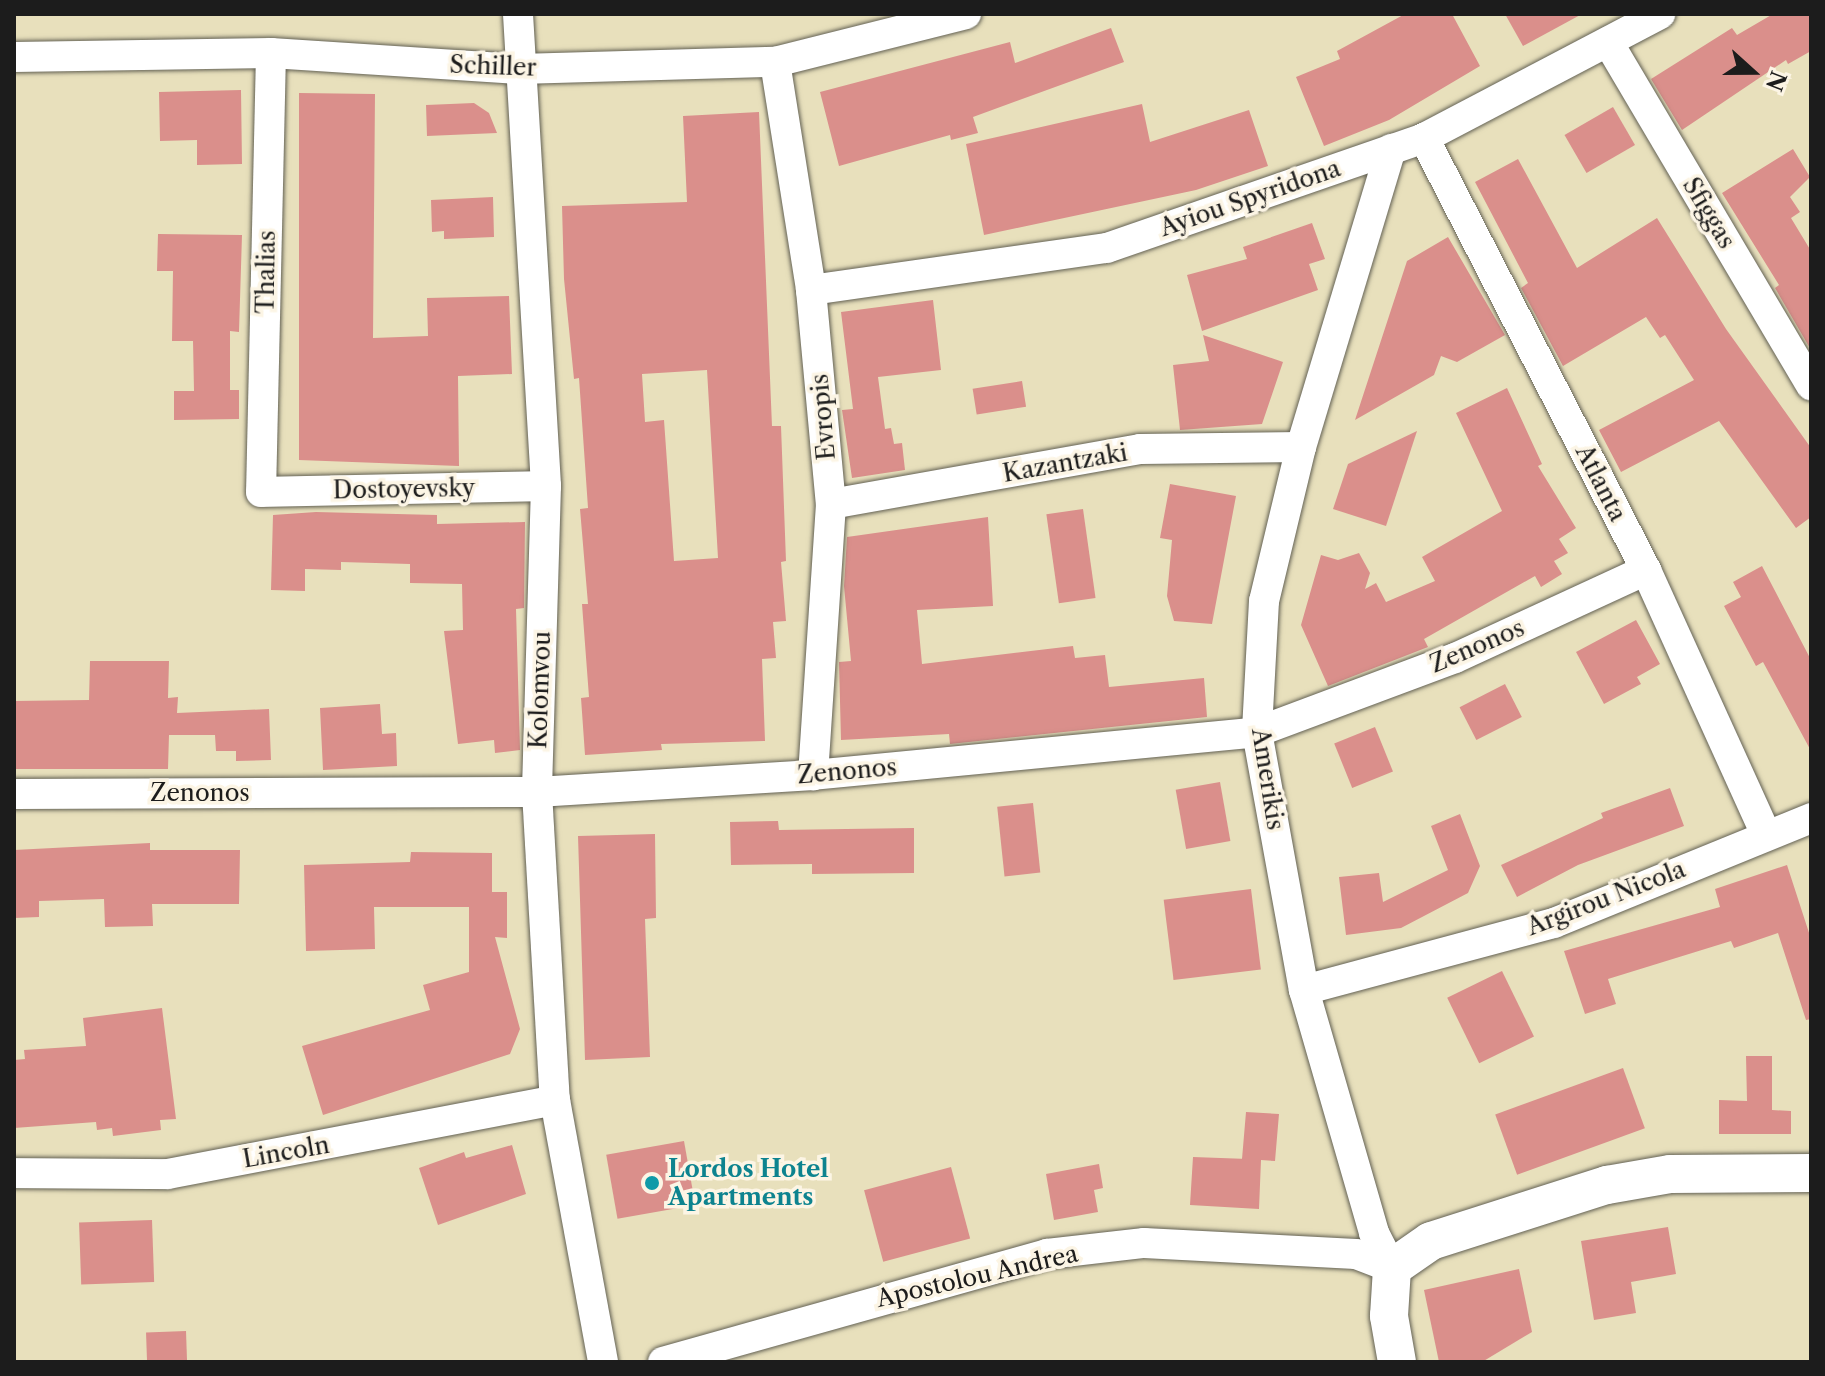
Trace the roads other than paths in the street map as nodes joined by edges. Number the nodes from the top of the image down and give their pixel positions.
1 (518, 14) edge
2 (966, 14) edge
3 (1660, 14) edge
4 (1608, 42) junction
5 (271, 53) junction
6 (14, 57) edge
7 (775, 62) junction
8 (519, 69) junction
9 (1424, 138) junction
10 (1391, 149) junction
11 (811, 290) junction
12 (1811, 385) edge
13 (1301, 447) junction
14 (546, 486) junction
15 (261, 492) joint
16 (831, 504) junction
17 (1646, 570) junction
18 (1257, 732) junction
19 (813, 775) junction
20 (537, 792) junction
21 (14, 794) edge
22 (1811, 818) edge
23 (1766, 834) junction
24 (1304, 990) junction
25 (555, 1100) junction
26 (14, 1173) edge
27 (1811, 1173) edge
28 (1392, 1268) junction
29 (603, 1362) edge
30 (663, 1362) edge
31 (1397, 1362) edge

1 - 8 street, Kolomvou
2 - 7 street, Schiller
3 - 4 street, Ayiou Spyridona
4 - 9 street, Ayiou Spyridona
4 - 12 street, Sfiggas
5 - 6 street, Schiller
5 - 8 street, Schiller
5 - 15 street, Thalias
7 - 8 street, Schiller
7 - 11 street, Evropis
8 - 14 street, Kolomvou
9 - 10 street, Ayiou Spyridona
9 - 17 street, Atlanta
10 - 11 street, Ayiou Spyridona
10 - 13 street, Amerikis
11 - 16 street, Evropis
13 - 16 street, Kazantzaki
13 - 18 street, Amerikis
14 - 15 street, Dostoyevsky
14 - 20 street, Kolomvou
16 - 19 street, Evropis
17 - 18 street, Zenonos
17 - 23 street, Atlanta
18 - 19 street, Zenonos
18 - 24 street, Amerikis
19 - 20 street, Zenonos
20 - 21 street, Zenonos
20 - 25 street, Kolomvou
22 - 23 street, Argirou Nicola
23 - 24 street, Argirou Nicola
24 - 28 street, Amerikis
25 - 26 street, Lincoln
25 - 29 street, Kolomvou
27 - 28 street
28 - 30 street, Apostolou Andrea
28 - 31 street

